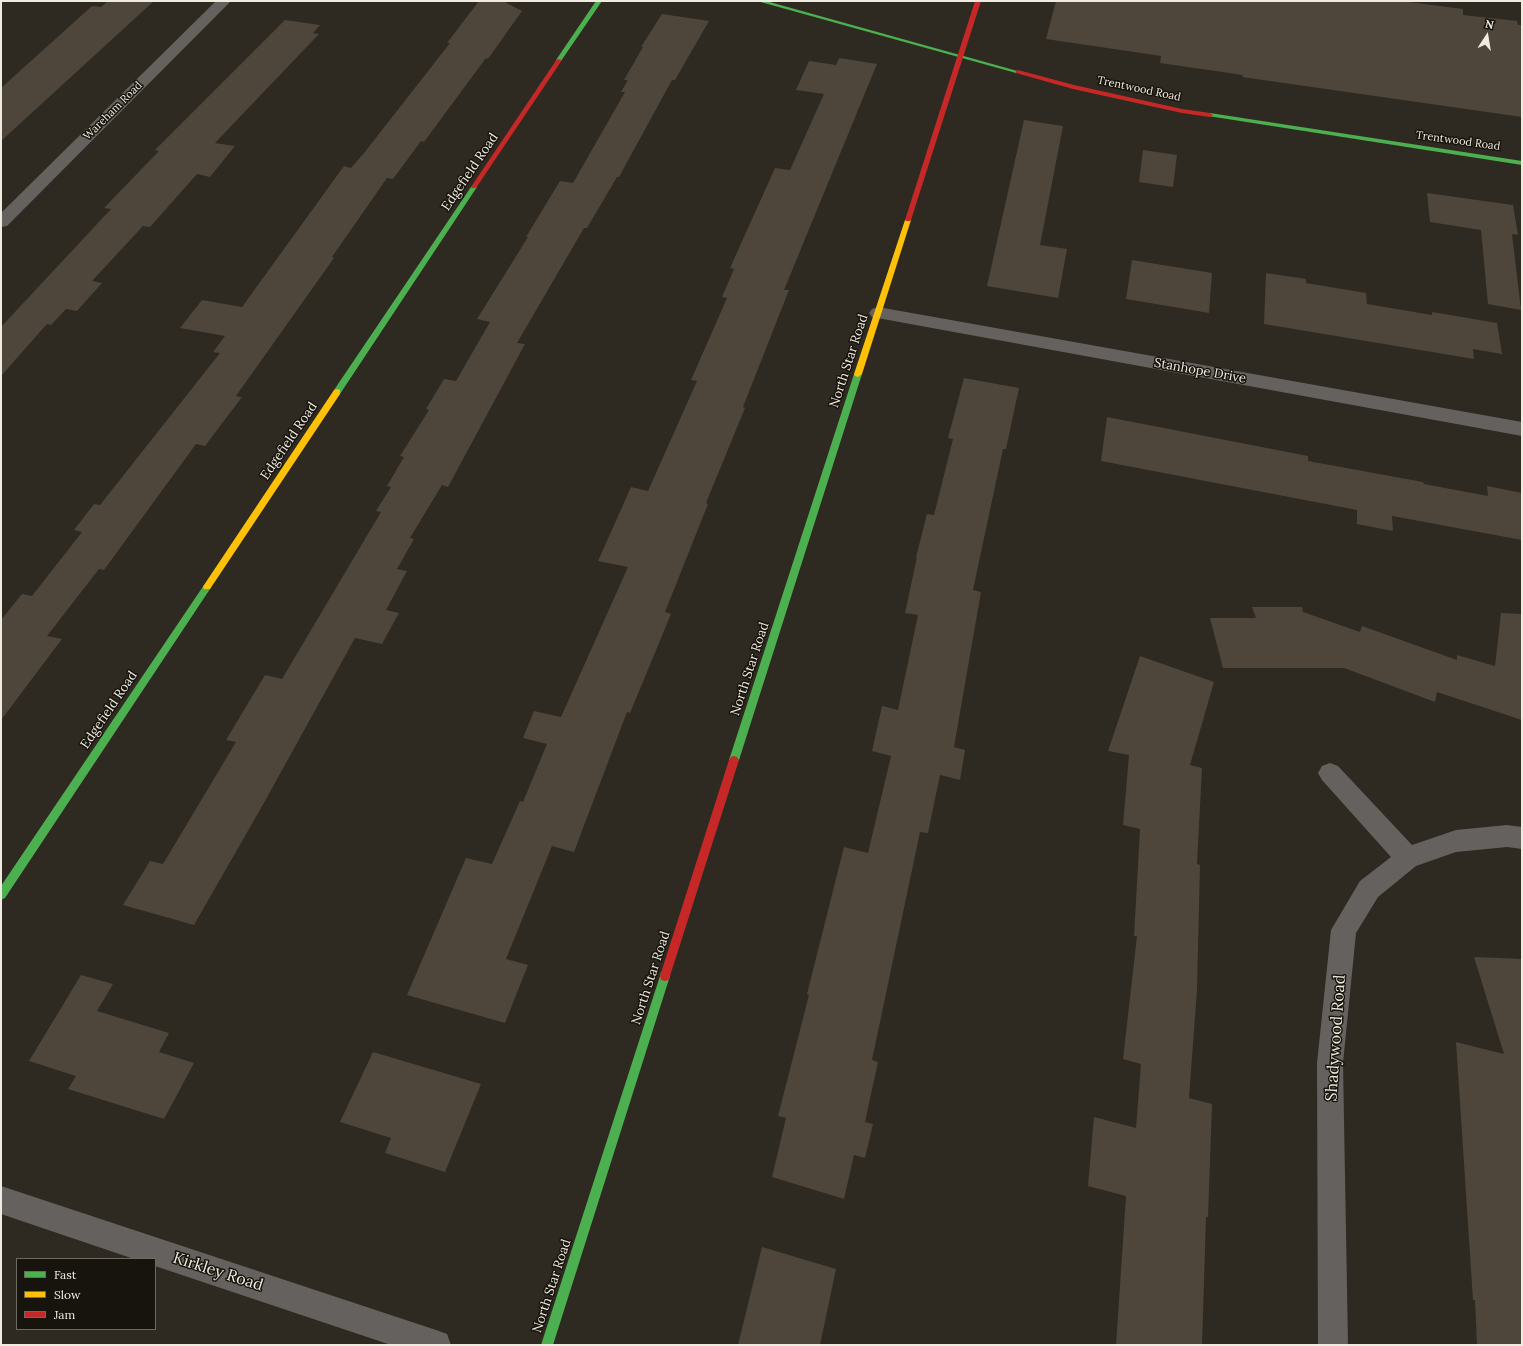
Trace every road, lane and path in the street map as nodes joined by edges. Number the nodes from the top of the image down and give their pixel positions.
1 (224, 1) edge
2 (599, 1) edge
3 (760, 1) edge
4 (978, 1) edge
5 (961, 56) junction
6 (1522, 163) edge
7 (1, 222) edge
8 (878, 313) junction
9 (1522, 429) edge
10 (1330, 773) dead end
11 (1514, 837) edge
12 (1408, 858) junction
13 (1, 895) edge
14 (1, 1200) edge
15 (436, 1345) edge
16 (547, 1345) edge
17 (1333, 1345) edge

1 - 7 street, Wareham Road
2 - 13 street, Edgefield Road
3 - 5 street, Trentwood Road
4 - 5 street, North Star Road
5 - 6 street, Trentwood Road
5 - 8 street, North Star Road
8 - 9 street, Stanhope Drive
8 - 16 street, North Star Road
10 - 12 street
11 - 12 street, Shadywood Road
12 - 17 street, Shadywood Road
14 - 15 street, Kirkley Road

